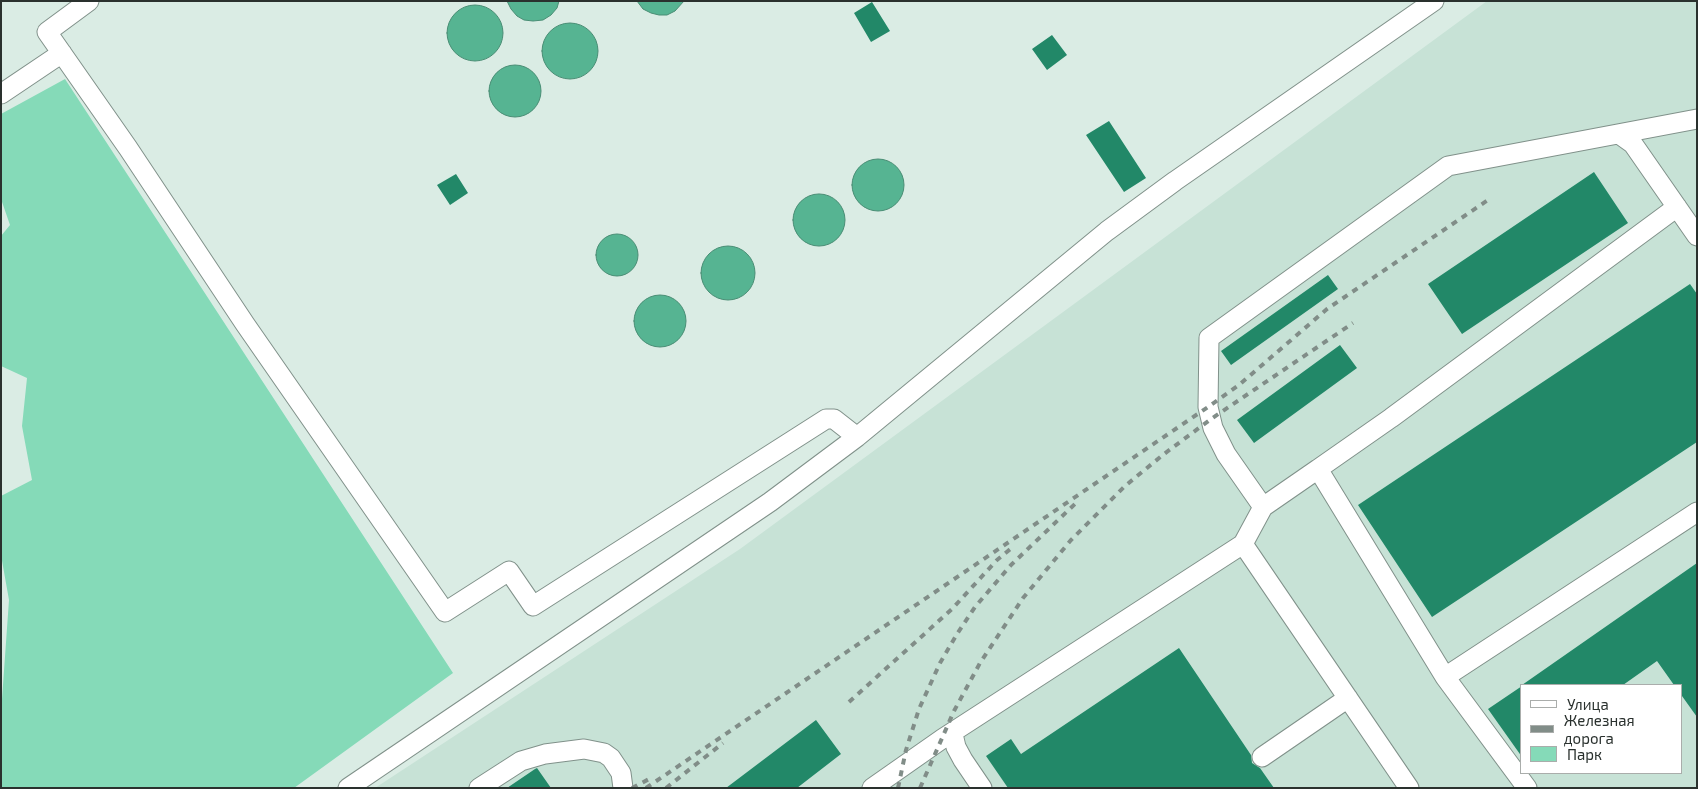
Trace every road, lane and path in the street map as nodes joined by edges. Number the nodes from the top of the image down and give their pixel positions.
1 (89, 1) edge
2 (1434, 1) edge
3 (62, 53) junction
4 (1, 94) edge
5 (1697, 119) edge
6 (1619, 134) junction
7 (1677, 208) junction
8 (1697, 236) edge
9 (857, 437) junction
10 (1318, 470) junction
11 (1263, 507) junction
12 (1697, 512) edge
13 (1243, 544) junction
14 (1446, 677) junction
15 (1348, 698) junction
16 (952, 734) junction
17 (1262, 757) dead end
18 (348, 788) edge
19 (479, 788) edge
20 (623, 788) edge
21 (872, 788) edge
22 (982, 788) edge
23 (1409, 788) edge
24 (1527, 788) edge

1 - 3 street
2 - 9 street
3 - 4 street
3 - 9 street
5 - 6 street
6 - 7 street
6 - 11 street
7 - 8 street
7 - 10 street
9 - 18 street
10 - 11 street
10 - 14 street
11 - 13 street
12 - 14 street
13 - 15 street
13 - 16 street
14 - 24 street
15 - 17 street
15 - 23 street
16 - 21 street
16 - 22 street
19 - 20 street

